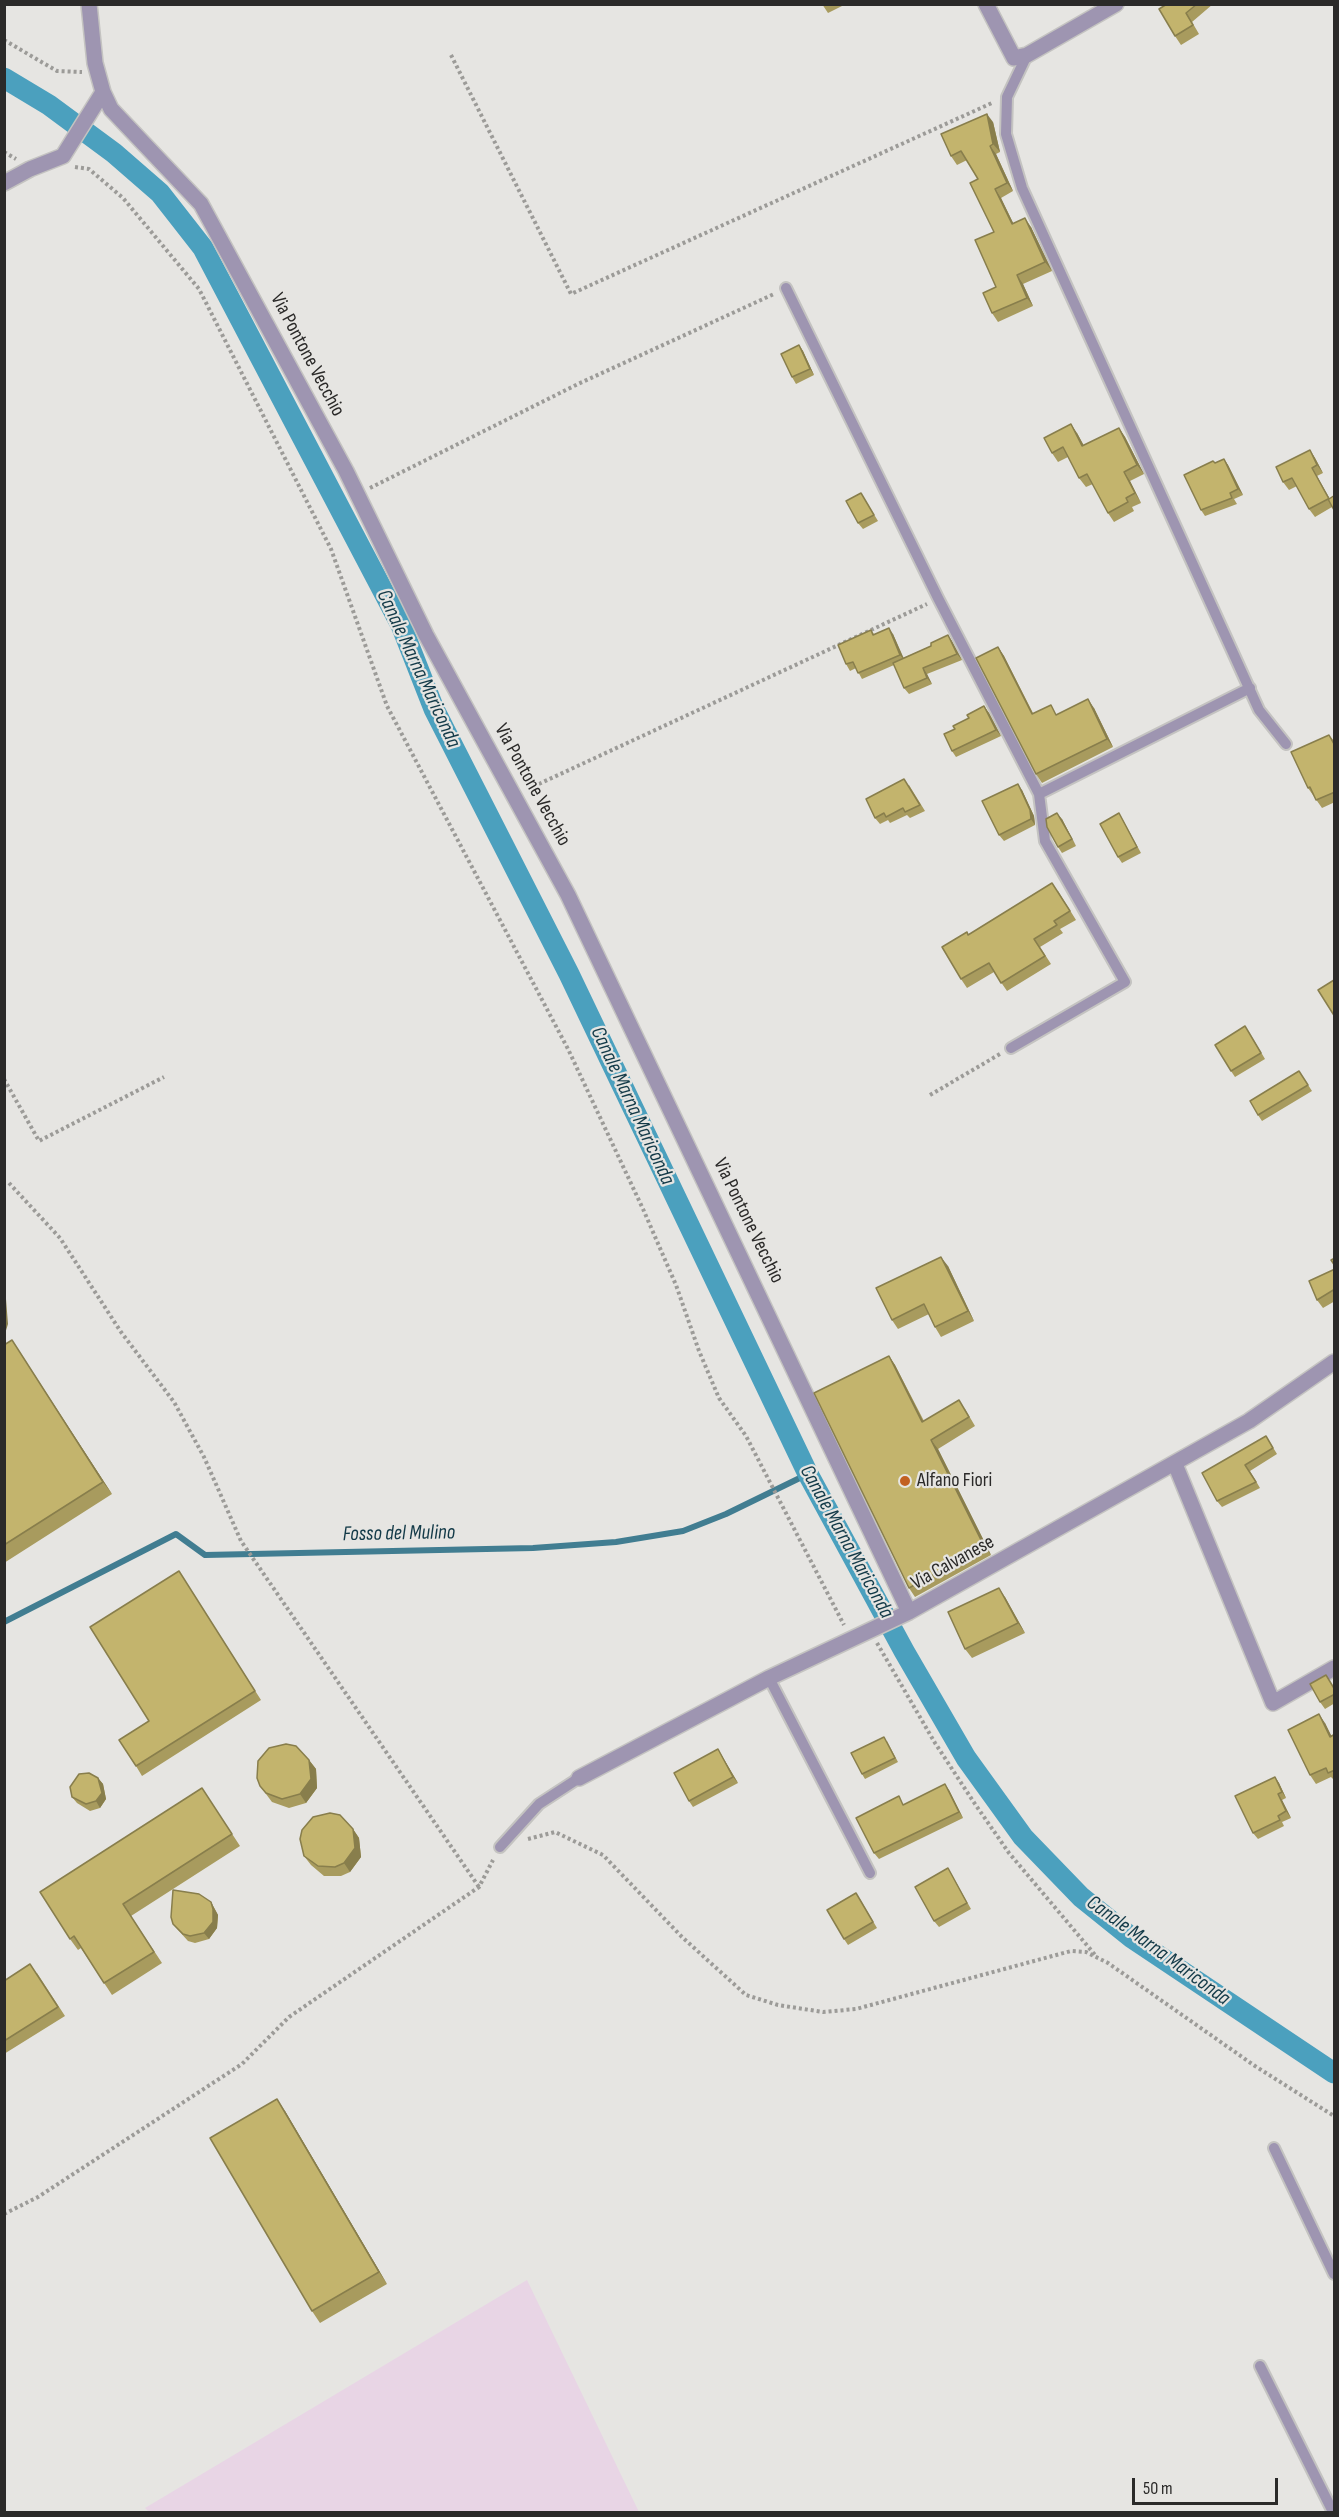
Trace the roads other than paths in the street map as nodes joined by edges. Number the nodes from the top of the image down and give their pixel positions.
1 (89, 4) edge
2 (986, 4) edge
3 (1116, 4) edge
4 (1027, 55) junction
5 (103, 92) junction
6 (4, 183) edge
7 (786, 288) road end
8 (1250, 688) junction
9 (1286, 744) dead end
10 (1038, 794) junction
11 (1011, 1048) road end
12 (1335, 1362) edge
13 (1175, 1464) junction
14 (906, 1613) junction
15 (1335, 1668) edge
16 (769, 1678) junction
17 (579, 1778) joint
18 (500, 1847) road end
19 (870, 1873) dead end
20 (1274, 2148) dead end
21 (1335, 2274) edge
22 (1260, 2366) dead end
23 (1333, 2512) edge

1 - 5 street, Via Pontone Vecchio
2 - 4 street
3 - 4 street
4 - 8 lane
5 - 6 street
5 - 14 street, Via Pontone Vecchio
7 - 10 lane
8 - 9 lane
8 - 10 lane
10 - 11 lane
12 - 13 street, Via Calvanese
13 - 14 street, Via Calvanese
13 - 15 street
14 - 16 street, Via Calvanese
16 - 17 street, Via Calvanese
16 - 19 lane
17 - 18 lane
20 - 21 lane
22 - 23 lane

